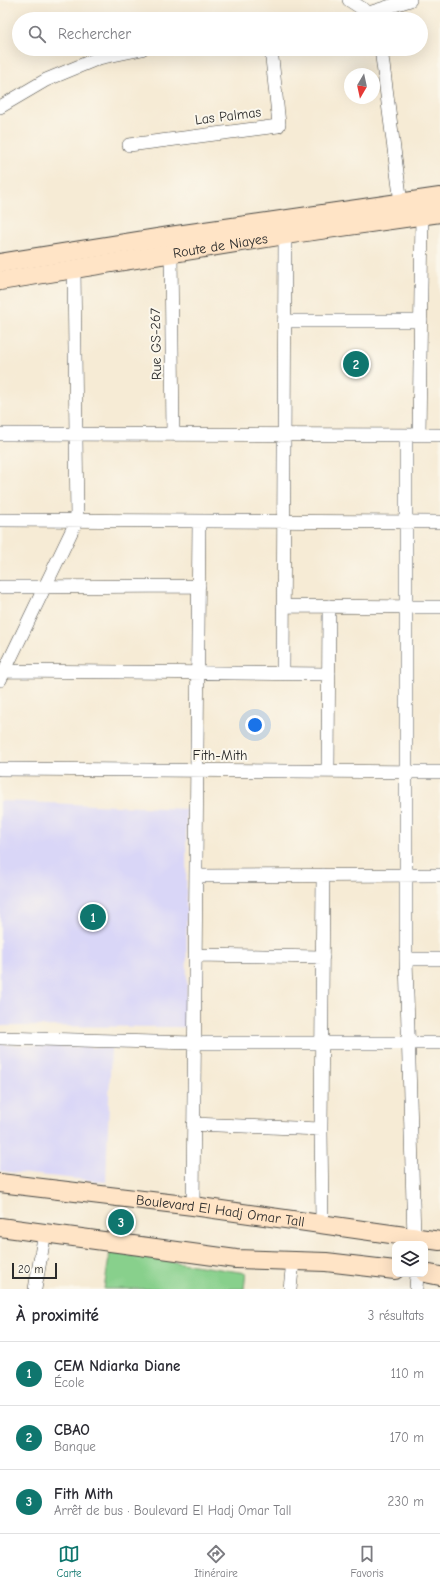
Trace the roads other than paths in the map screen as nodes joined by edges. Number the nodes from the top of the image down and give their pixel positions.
1 (349, 0) edge
2 (410, 0) edge
3 (365, 12) edge
4 (380, 12) edge
5 (109, 56) edge
6 (272, 56) edge
7 (382, 56) edge
8 (0, 107) edge
9 (129, 145) dead end
10 (440, 197) edge
11 (401, 202) junction
12 (440, 212) edge
13 (422, 215) junction
14 (285, 235) junction
15 (171, 253) junction
16 (0, 264) edge
17 (74, 268) junction
18 (0, 281) edge
19 (284, 321) junction
20 (421, 321) junction
21 (0, 434) edge
22 (74, 434) junction
23 (173, 435) junction
24 (284, 435) junction
25 (413, 435) junction
26 (440, 435) edge
27 (0, 520) edge
28 (77, 520) junction
29 (199, 521) junction
30 (284, 521) junction
31 (406, 522) junction
32 (440, 522) edge
33 (199, 586) junction
34 (0, 587) edge
35 (45, 587) junction
36 (283, 606) junction
37 (330, 606) junction
38 (406, 607) junction
39 (440, 607) edge
40 (198, 673) junction
41 (283, 674) junction
42 (329, 674) junction
43 (3, 676) edge
44 (0, 770) edge
45 (197, 770) junction
46 (328, 771) junction
47 (406, 771) junction
48 (440, 772) edge
49 (324, 875) junction
50 (406, 875) junction
51 (440, 875) edge
52 (196, 876) junction
53 (195, 955) junction
54 (322, 957) junction
55 (440, 958) edge
56 (406, 959) junction
57 (0, 1038) edge
58 (194, 1043) junction
59 (322, 1043) junction
60 (409, 1043) junction
61 (440, 1043) edge
62 (193, 1124) junction
63 (321, 1128) junction
64 (0, 1183) edge
65 (193, 1206) junction
66 (322, 1223) junction
67 (0, 1227) edge
68 (45, 1232) junction
69 (414, 1237) junction
70 (440, 1241) edge
71 (293, 1261) junction
72 (392, 1270) edge
73 (428, 1274) edge
74 (440, 1276) edge
75 (417, 1277) edge
76 (35, 1289) edge
77 (290, 1289) edge
78 (416, 1289) edge

1 - 3 street
2 - 4 street
5 - 8 street
6 - 9 street, Las Palmas
7 - 11 street
10 - 11 main road, Route de Niayes
11 - 16 main road, Route de Niayes
12 - 13 main road, Route de Niayes
13 - 14 main road, Route de Niayes
13 - 20 street
14 - 15 main road, Route de Niayes
14 - 19 street
15 - 17 main road, Route de Niayes
15 - 23 street, Rue GS-267
17 - 18 main road, Route de Niayes
17 - 22 street
19 - 20 street
19 - 24 street
20 - 25 street
21 - 22 street
22 - 23 street
22 - 28 street
23 - 24 street
24 - 25 street
24 - 30 street
25 - 26 street
25 - 31 street
27 - 28 street
28 - 29 street
28 - 35 street
29 - 30 street
29 - 33 street
30 - 31 street
30 - 36 street
31 - 32 street
31 - 38 street
33 - 35 street
33 - 40 street
34 - 35 street
35 - 43 street
36 - 37 street
36 - 41 street
37 - 38 street
37 - 42 street
38 - 39 street
38 - 47 street
40 - 41 street
40 - 43 street
40 - 45 street
41 - 42 street
42 - 46 street
44 - 45 street, Fith-Mith
45 - 46 street, Fith-Mith
45 - 52 street
46 - 47 street, Fith-Mith
47 - 48 street, Fith-Mith
47 - 50 street
49 - 50 street
49 - 52 street
49 - 54 street
50 - 51 street
50 - 56 street
52 - 53 street
53 - 54 street
53 - 58 street
54 - 59 street
55 - 56 street
56 - 60 street
57 - 58 street
58 - 59 street
58 - 62 street
59 - 60 street
59 - 63 street
60 - 61 street
60 - 69 street
62 - 63 street
62 - 65 street
63 - 66 street
64 - 65 main road, Boulevard El Hadj Omar Tall
65 - 66 main road, Boulevard El Hadj Omar Tall
66 - 69 main road, Boulevard El Hadj Omar Tall
67 - 68 main road
68 - 71 main road
68 - 76 street
69 - 70 main road, Boulevard El Hadj Omar Tall
71 - 72 main road
71 - 77 street
73 - 74 main road
75 - 78 street

